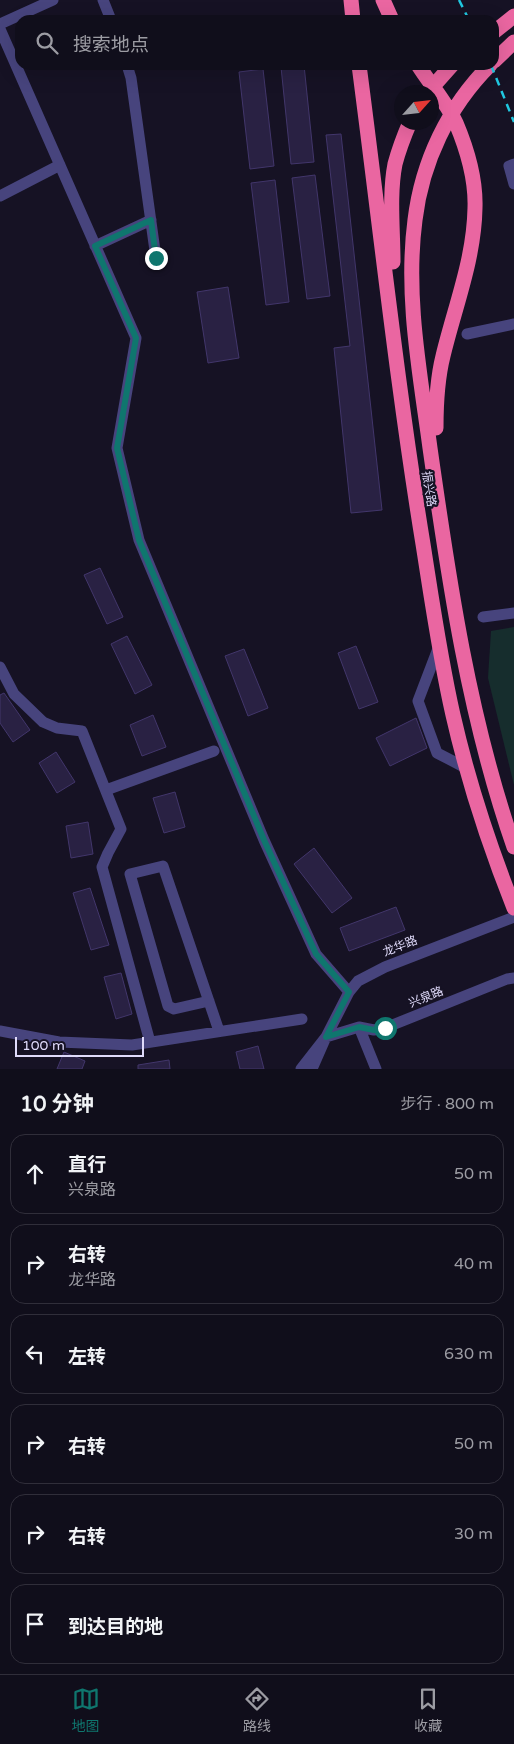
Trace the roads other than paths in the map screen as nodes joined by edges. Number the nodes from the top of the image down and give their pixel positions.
1 (53, 0) edge
2 (103, 0) edge
3 (350, 0) edge
4 (382, 0) edge
5 (20, 15) edge
6 (108, 15) edge
7 (352, 15) edge
8 (390, 15) edge
9 (514, 16) edge
10 (15, 17) edge
11 (0, 24) edge
12 (499, 28) edge
13 (0, 29) edge
14 (514, 42) edge
15 (499, 56) edge
16 (15, 63) edge
17 (18, 70) edge
18 (129, 70) edge
19 (360, 70) edge
20 (422, 70) edge
21 (448, 70) edge
22 (486, 70) edge
23 (434, 85) edge
24 (407, 130) edge
25 (514, 164) edge
26 (60, 165) junction
27 (514, 184) edge
28 (0, 196) edge
29 (151, 220) junction
30 (95, 246) junction
31 (156, 258) dead end
32 (514, 324) edge
33 (467, 334) dead end
34 (395, 349) junction
35 (436, 490) junction
36 (514, 613) edge
37 (483, 617) dead end
38 (439, 646) junction
39 (0, 667) edge
40 (214, 751) dead end
41 (466, 768) junction
42 (106, 790) junction
43 (514, 847) edge
44 (514, 908) edge
45 (514, 917) edge
46 (512, 977) edge
47 (349, 992) junction
48 (209, 1001) junction
49 (302, 1019) dead end
50 (359, 1027) junction
51 (0, 1030) edge
52 (219, 1032) junction
53 (326, 1037) junction
54 (150, 1042) junction
55 (300, 1069) edge
56 (312, 1069) edge
57 (376, 1069) edge

1 - 5 street
2 - 6 street
3 - 7 highway
4 - 8 highway
9 - 12 highway
10 - 11 street
13 - 16 street
14 - 15 highway
17 - 26 street
18 - 29 street
19 - 34 highway, 振兴路
20 - 35 highway
21 - 23 highway
22 - 35 highway, 振兴路
24 - 34 highway
25 - 27 street
26 - 28 street
26 - 30 street
29 - 30 street
29 - 31 street
30 - 47 street
32 - 33 street
34 - 38 highway, 振兴路
35 - 43 highway, 振兴路
36 - 37 street
38 - 41 highway, 振兴路
38 - 41 street
39 - 42 street
40 - 42 street
41 - 44 highway, 振兴路
42 - 54 street
45 - 47 street, 龙华路
46 - 50 street, 兴泉路
47 - 53 street, 龙华路
48 - 48 street
48 - 52 street
49 - 52 street
50 - 53 street, 兴泉路
50 - 57 street
51 - 54 street
52 - 54 street
53 - 55 street
53 - 56 street

